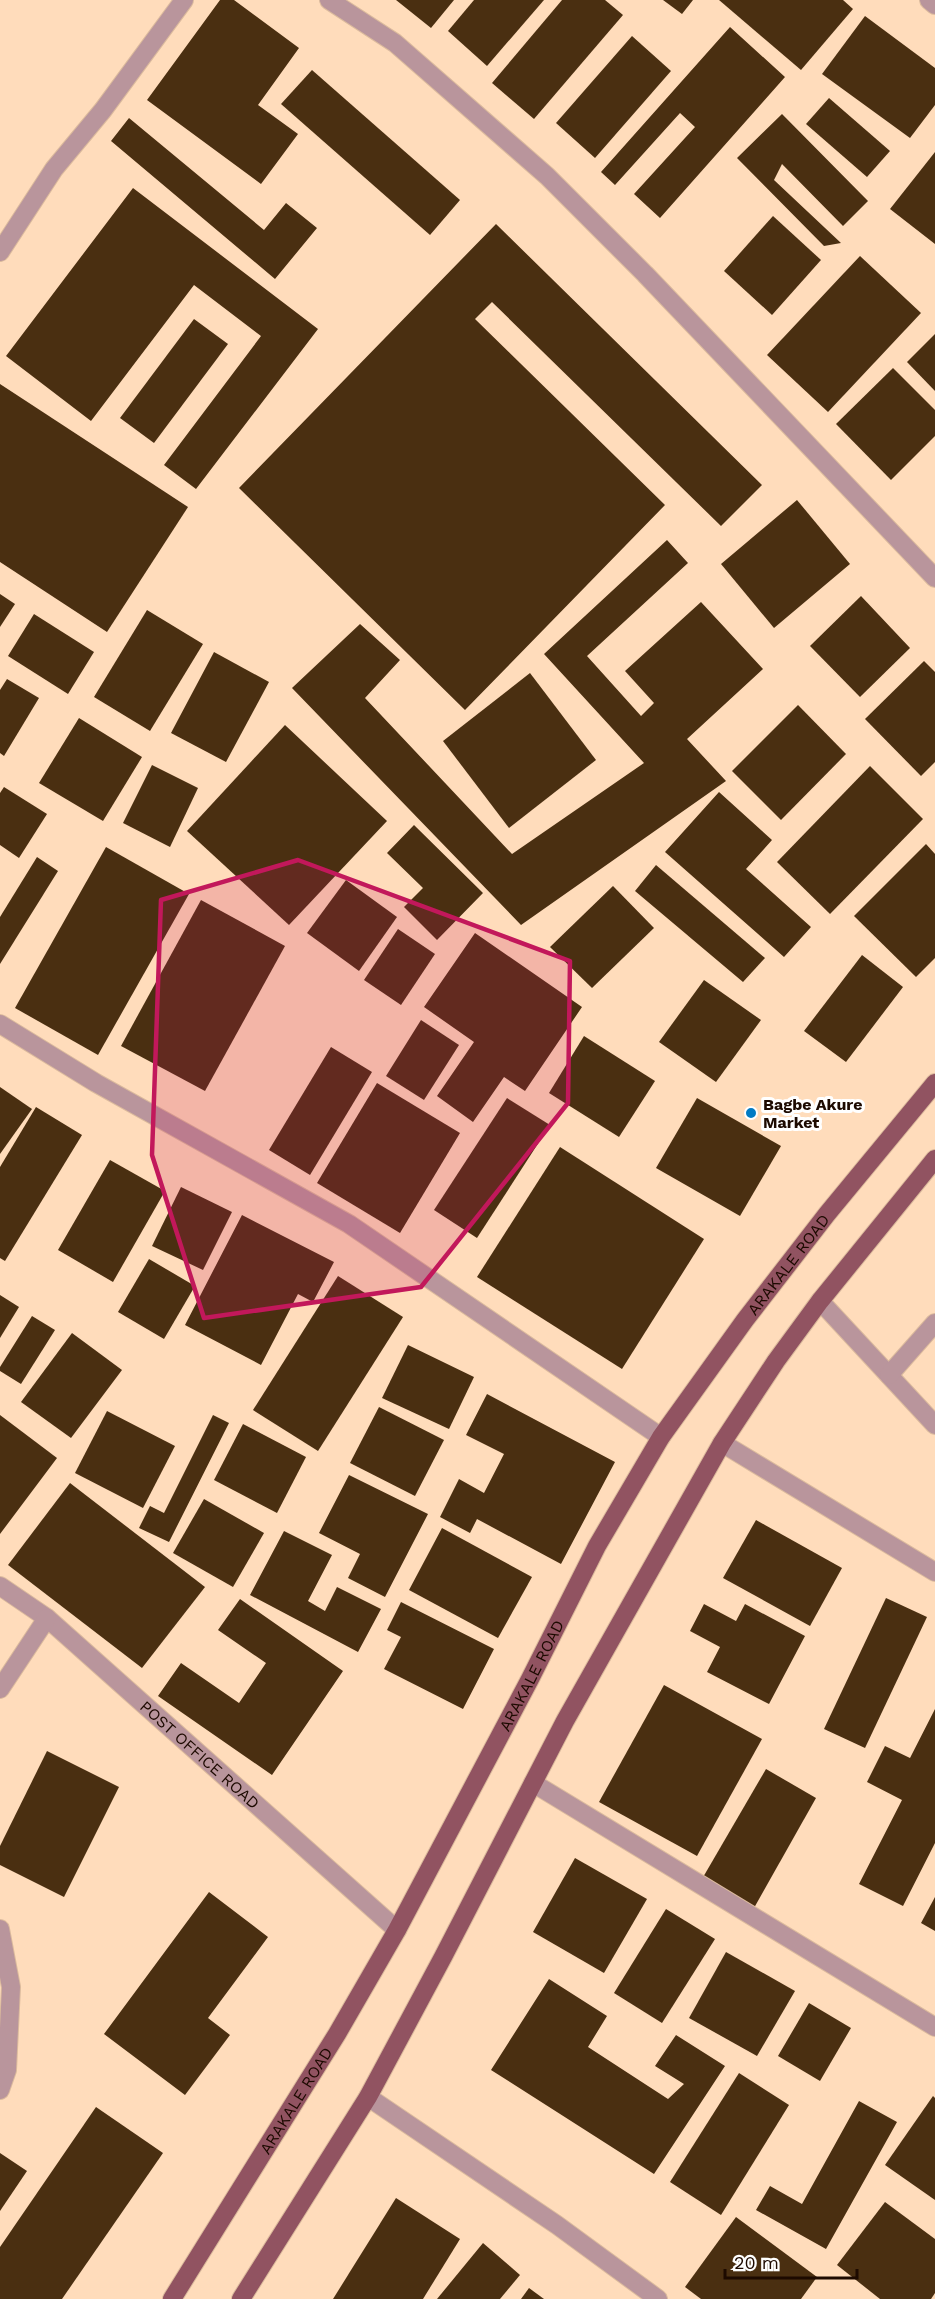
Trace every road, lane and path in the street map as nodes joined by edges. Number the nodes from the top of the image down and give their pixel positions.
1 (184, 0) edge
2 (329, 0) edge
3 (929, 0) edge
4 (935, 5) edge
5 (0, 252) edge
6 (935, 578) edge
7 (0, 1024) edge
8 (935, 1083) edge
9 (935, 1159) edge
10 (820, 1301) junction
11 (935, 1323) edge
12 (889, 1375) junction
13 (935, 1425) edge
14 (661, 1437) junction
15 (722, 1443) junction
16 (935, 1572) edge
17 (0, 1586) edge
18 (47, 1618) junction
19 (0, 1689) edge
20 (533, 1783) junction
21 (0, 1929) edge
22 (397, 1930) junction
23 (935, 2027) edge
24 (0, 2090) edge
25 (368, 2097) junction
26 (172, 2299) edge
27 (241, 2299) edge
28 (658, 2299) edge

1 - 5 street
2 - 6 street
3 - 4 street
7 - 14 street
8 - 14 main road, ARAKALE ROAD
9 - 10 main road
10 - 12 street
10 - 15 main road
11 - 12 street
12 - 13 street
14 - 22 main road, ARAKALE ROAD
15 - 16 street
15 - 20 main road
17 - 18 street, POST OFFICE ROAD
18 - 19 street
18 - 22 street, POST OFFICE ROAD
20 - 23 street
20 - 25 main road
21 - 24 street
22 - 26 main road, ARAKALE ROAD
25 - 27 main road
25 - 28 street

